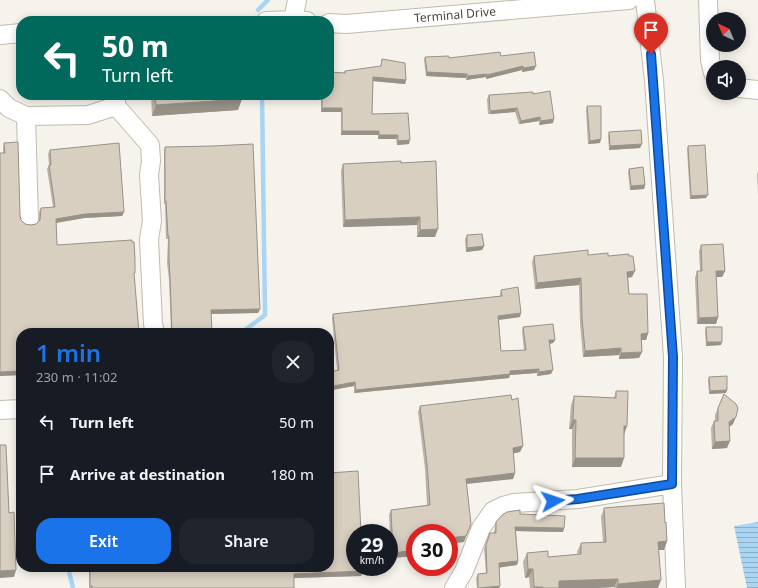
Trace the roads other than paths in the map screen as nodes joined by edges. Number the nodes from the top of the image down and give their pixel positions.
1 (297, 0) edge
2 (629, 0) edge
3 (645, 0) edge
4 (708, 0) edge
5 (299, 16) edge
6 (334, 23) edge
7 (16, 33) edge
8 (0, 35) edge
9 (710, 60) edge
10 (746, 89) edge
11 (758, 90) edge
12 (0, 99) edge
13 (116, 101) edge
14 (26, 116) junction
15 (29, 219) dead end
16 (154, 328) edge
17 (16, 409) edge
18 (0, 410) edge
19 (672, 484) junction
20 (454, 588) edge
21 (676, 588) edge

1 - 5 street
2 - 6 street, Terminal Drive
3 - 19 street
4 - 9 street
7 - 8 street
10 - 11 street
12 - 14 street
13 - 14 street
13 - 16 street
14 - 15 street
17 - 18 street
19 - 20 street
19 - 21 street

